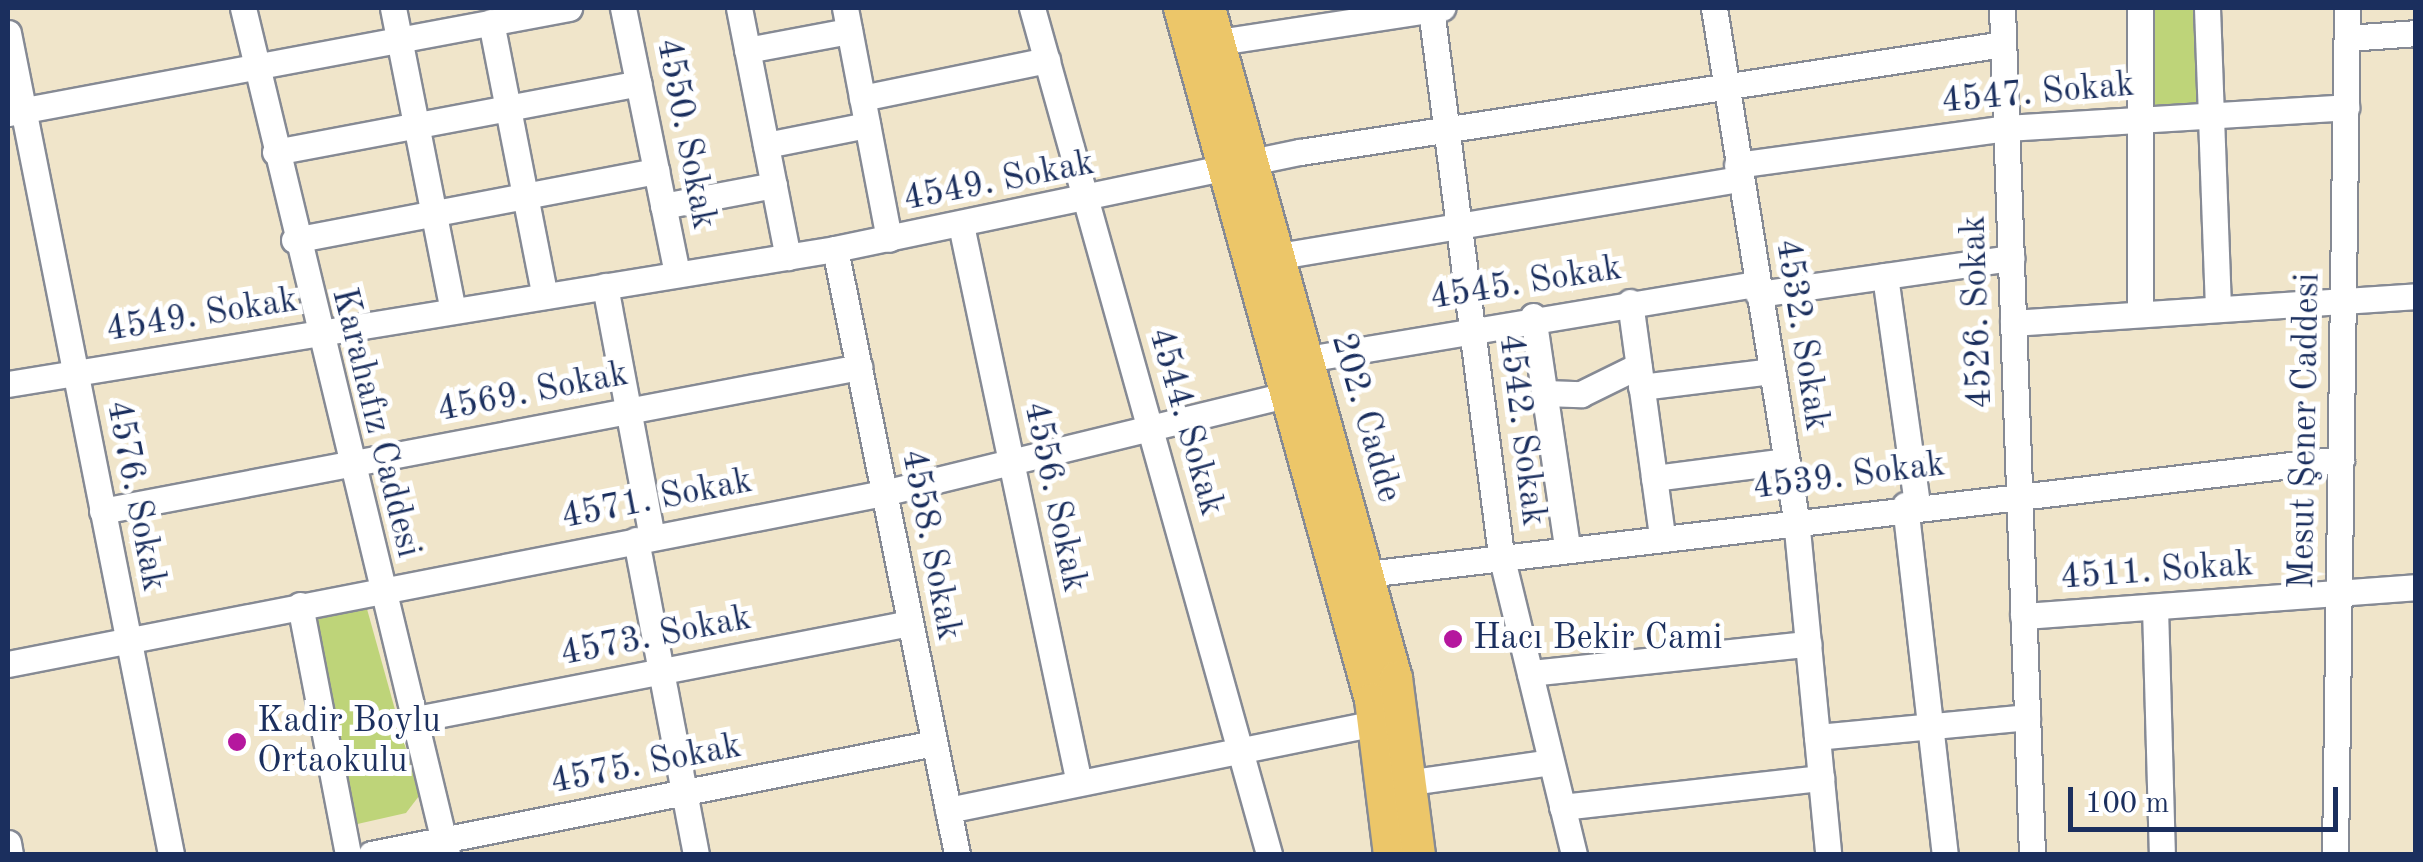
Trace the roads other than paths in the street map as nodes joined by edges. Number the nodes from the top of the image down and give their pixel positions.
1 (243, 8) edge
2 (393, 8) edge
3 (569, 8) edge
4 (624, 8) edge
5 (739, 8) edge
6 (1032, 8) edge
7 (1180, 8) edge
8 (1209, 8) edge
9 (1436, 8) edge
10 (1714, 8) edge
11 (2002, 8) edge
12 (2140, 8) edge
13 (2207, 8) edge
14 (2348, 8) edge
15 (847, 19) edge
16 (491, 22) junction
17 (8, 32) edge
18 (2416, 33) edge
19 (399, 38) junction
20 (2347, 38) junction
21 (1219, 42) junction
22 (2003, 44) junction
23 (747, 50) junction
24 (1047, 60) junction
25 (256, 64) junction
26 (639, 83) junction
27 (1724, 85) junction
28 (862, 98) junction
29 (2346, 107) junction
30 (508, 108) junction
31 (15, 112) edge
32 (2207, 116) junction
33 (2138, 120) junction
34 (867, 125) junction
35 (416, 126) junction
36 (1446, 127) junction
37 (2006, 128) junction
38 (766, 145) junction
39 (275, 152) junction
40 (1239, 166) junction
41 (656, 171) junction
42 (1738, 172) junction
43 (774, 184) junction
44 (526, 196) junction
45 (1086, 200) junction
46 (663, 206) junction
47 (434, 214) junction
48 (961, 225) junction
49 (1459, 225) junction
50 (890, 238) junction
51 (294, 240) junction
52 (835, 249) junction
53 (788, 256) junction
54 (1278, 256) junction
55 (2011, 258) junction
56 (677, 274) junction
57 (1885, 276) junction
58 (605, 286) junction
59 (1758, 289) junction
60 (545, 296) junction
61 (2416, 296) edge
62 (2343, 298) junction
63 (1630, 302) junction
64 (2218, 308) junction
65 (453, 310) junction
66 (2140, 313) junction
67 (1533, 316) junction
68 (2013, 322) junction
69 (1472, 326) junction
70 (314, 332) junction
71 (859, 367) junction
72 (1772, 371) junction
73 (75, 372) junction
74 (1640, 377) junction
75 (1304, 381) junction
76 (8, 384) edge
77 (1544, 393) junction
78 (628, 411) junction
79 (1151, 431) junction
80 (2341, 458) junction
81 (1786, 460) junction
82 (349, 464) junction
83 (1012, 464) junction
84 (1654, 478) junction
85 (2019, 491) junction
86 (884, 493) junction
87 (1911, 505) junction
88 (102, 510) junction
89 (1796, 519) junction
90 (1662, 535) junction
91 (644, 538) junction
92 (1567, 547) junction
93 (1502, 555) junction
94 (1367, 574) junction
95 (381, 588) junction
96 (2416, 588) edge
97 (2339, 595) junction
98 (300, 605) junction
99 (2155, 607) junction
100 (2023, 616) junction
101 (910, 623) junction
102 (128, 640) junction
103 (1808, 644) junction
104 (8, 664) edge
105 (661, 672) junction
106 (1530, 673) junction
107 (2027, 717) junction
108 (416, 719) junction
109 (1390, 719) junction
110 (1930, 726) junction
111 (1817, 737) junction
112 (934, 743) junction
113 (1240, 750) junction
114 (1551, 762) junction
115 (1821, 778) junction
116 (1412, 782) junction
117 (1079, 783) junction
118 (684, 793) junction
119 (1562, 806) junction
120 (948, 810) junction
121 (8, 843) edge
122 (446, 847) edge
123 (10, 854) edge
124 (170, 854) edge
125 (348, 854) edge
126 (371, 854) edge
127 (696, 854) edge
128 (957, 854) edge
129 (1270, 854) edge
130 (1406, 854) edge
131 (1574, 854) edge
132 (1828, 854) edge
133 (1945, 854) edge
134 (2032, 854) edge
135 (2162, 854) edge
136 (2335, 854) edge

1 - 25 street, Karahafız Caddesi
2 - 19 street
3 - 16 street
4 - 26 street, 4550. Sokak
5 - 23 street
6 - 24 street, 4544. Sokak
7 - 40 main road, 202. Cadde
8 - 21 main road, 202. Cadde
9 - 21 street
9 - 36 street, 4542. Sokak
10 - 27 street, 4532. Sokak
11 - 22 street, 4526. Sokak
12 - 33 street
13 - 32 street
14 - 20 street, Mesut Şener Caddesi
15 - 23 street
15 - 28 street
16 - 19 street
16 - 30 street
17 - 31 street, 4576. Sokak
18 - 20 street
19 - 25 street
19 - 35 street
20 - 29 street, Mesut Şener Caddesi
21 - 40 main road, 202. Cadde
22 - 27 street, 4549. Sokak
22 - 37 street, 4526. Sokak
23 - 38 street
24 - 28 street
24 - 45 street, 4544. Sokak
25 - 31 street
25 - 39 street, Karahafız Caddesi
26 - 30 street
26 - 41 street, 4550. Sokak
27 - 36 street, 4549. Sokak
27 - 42 street, 4532. Sokak
28 - 34 street
29 - 32 street, 4547. Sokak
29 - 62 street, Mesut Şener Caddesi
30 - 35 street
30 - 44 street
31 - 73 street, 4576. Sokak
32 - 33 street, 4547. Sokak
32 - 64 street
33 - 37 street, 4547. Sokak
33 - 66 street
34 - 38 street
34 - 50 street
35 - 39 street
35 - 47 street
36 - 40 street, 4549. Sokak
36 - 49 street, 4542. Sokak
37 - 42 street, 4547. Sokak
37 - 55 street, 4526. Sokak
38 - 43 street
39 - 51 street, Karahafız Caddesi
40 - 45 street, 4549. Sokak
40 - 54 main road, 202. Cadde
40 - 75 main road, 202. Cadde
41 - 44 street
41 - 46 street, 4550. Sokak
42 - 49 street, 4547. Sokak
42 - 59 street, 4532. Sokak
43 - 46 street
43 - 53 street
44 - 47 street
44 - 60 street
45 - 48 street, 4549. Sokak
45 - 79 street, 4544. Sokak
46 - 56 street, 4550. Sokak
47 - 51 street
47 - 65 street
48 - 50 street, 4549. Sokak
48 - 83 street, 4556. Sokak
49 - 54 street, 4547. Sokak
49 - 69 street, 4542. Sokak
50 - 52 street, 4549. Sokak
51 - 70 street, Karahafız Caddesi
52 - 53 street, 4549. Sokak
52 - 71 street, 4558. Sokak
53 - 56 street, 4549. Sokak
54 - 75 main road, 202. Cadde
55 - 57 street, 4545. Sokak
55 - 68 street, 4526. Sokak
56 - 58 street, 4549. Sokak
57 - 59 street, 4545. Sokak
57 - 87 street
58 - 60 street, 4549. Sokak
58 - 78 street
59 - 63 street, 4545. Sokak
59 - 72 street, 4532. Sokak
60 - 65 street, 4549. Sokak
61 - 62 street
62 - 64 street
62 - 80 street, Mesut Şener Caddesi
63 - 67 street, 4545. Sokak
63 - 74 street
64 - 66 street
65 - 70 street, 4549. Sokak
66 - 68 street
67 - 69 street, 4545. Sokak
67 - 77 street
68 - 85 street, 4526. Sokak
69 - 75 street, 4545. Sokak
69 - 93 street, 4542. Sokak
70 - 73 street, 4549. Sokak
70 - 82 street, Karahafız Caddesi
71 - 78 street, 4569. Sokak
71 - 86 street, 4558. Sokak
72 - 74 street
72 - 81 street, 4532. Sokak
73 - 76 street, 4549. Sokak
73 - 88 street, 4576. Sokak
74 - 77 street
74 - 84 street
75 - 79 street, 4571. Sokak
75 - 94 main road, 202. Cadde
75 - 109 main road, 202. Cadde
77 - 92 street
78 - 82 street, 4569. Sokak
78 - 91 street
79 - 83 street, 4571. Sokak
79 - 113 street, 4544. Sokak
80 - 85 street, 4539. Sokak
80 - 97 street, Mesut Şener Caddesi
81 - 84 street
81 - 89 street, 4532. Sokak
82 - 88 street, 4569. Sokak
82 - 95 street, Karahafız Caddesi
83 - 86 street, 4571. Sokak
83 - 117 street, 4556. Sokak
84 - 90 street
85 - 87 street, 4539. Sokak
85 - 100 street, 4526. Sokak
86 - 91 street, 4571. Sokak
86 - 101 street, 4558. Sokak
87 - 89 street, 4539. Sokak
87 - 110 street
88 - 102 street, 4576. Sokak
89 - 90 street, 4539. Sokak
89 - 103 street, 4532. Sokak
90 - 92 street, 4539. Sokak
91 - 95 street, 4571. Sokak
91 - 105 street
92 - 93 street, 4539. Sokak
93 - 94 street, 4539. Sokak
93 - 106 street, 4542. Sokak
94 - 109 main road, 202. Cadde
95 - 98 street, 4571. Sokak
95 - 108 street, Karahafız Caddesi
96 - 97 street, 4511. Sokak
97 - 99 street, 4511. Sokak
97 - 136 street, Mesut Şener Caddesi
98 - 102 street, 4571. Sokak
98 - 125 street
99 - 100 street, 4511. Sokak
99 - 135 street
100 - 107 street, 4526. Sokak
101 - 105 street, 4573. Sokak
101 - 112 street, 4558. Sokak
102 - 104 street, 4571. Sokak
102 - 124 street, 4576. Sokak
103 - 106 street
103 - 111 street, 4532. Sokak
105 - 108 street, 4573. Sokak
105 - 118 street
106 - 114 street, 4542. Sokak
107 - 110 street
107 - 134 street, 4526. Sokak
108 - 122 street, Karahafız Caddesi
109 - 113 street
109 - 116 main road, 202. Cadde
109 - 130 main road, 202. Cadde
110 - 111 street
110 - 133 street
111 - 115 street, 4532. Sokak
112 - 118 street, 4575. Sokak
112 - 120 street, 4558. Sokak
113 - 117 street
113 - 129 street, 4544. Sokak
114 - 116 street
114 - 119 street, 4542. Sokak
115 - 119 street
115 - 132 street, 4532. Sokak
116 - 130 main road, 202. Cadde
117 - 120 street
118 - 122 street, 4575. Sokak
118 - 127 street
119 - 131 street, 4542. Sokak
120 - 128 street, 4558. Sokak
121 - 123 street
122 - 126 street, 4575. Sokak

